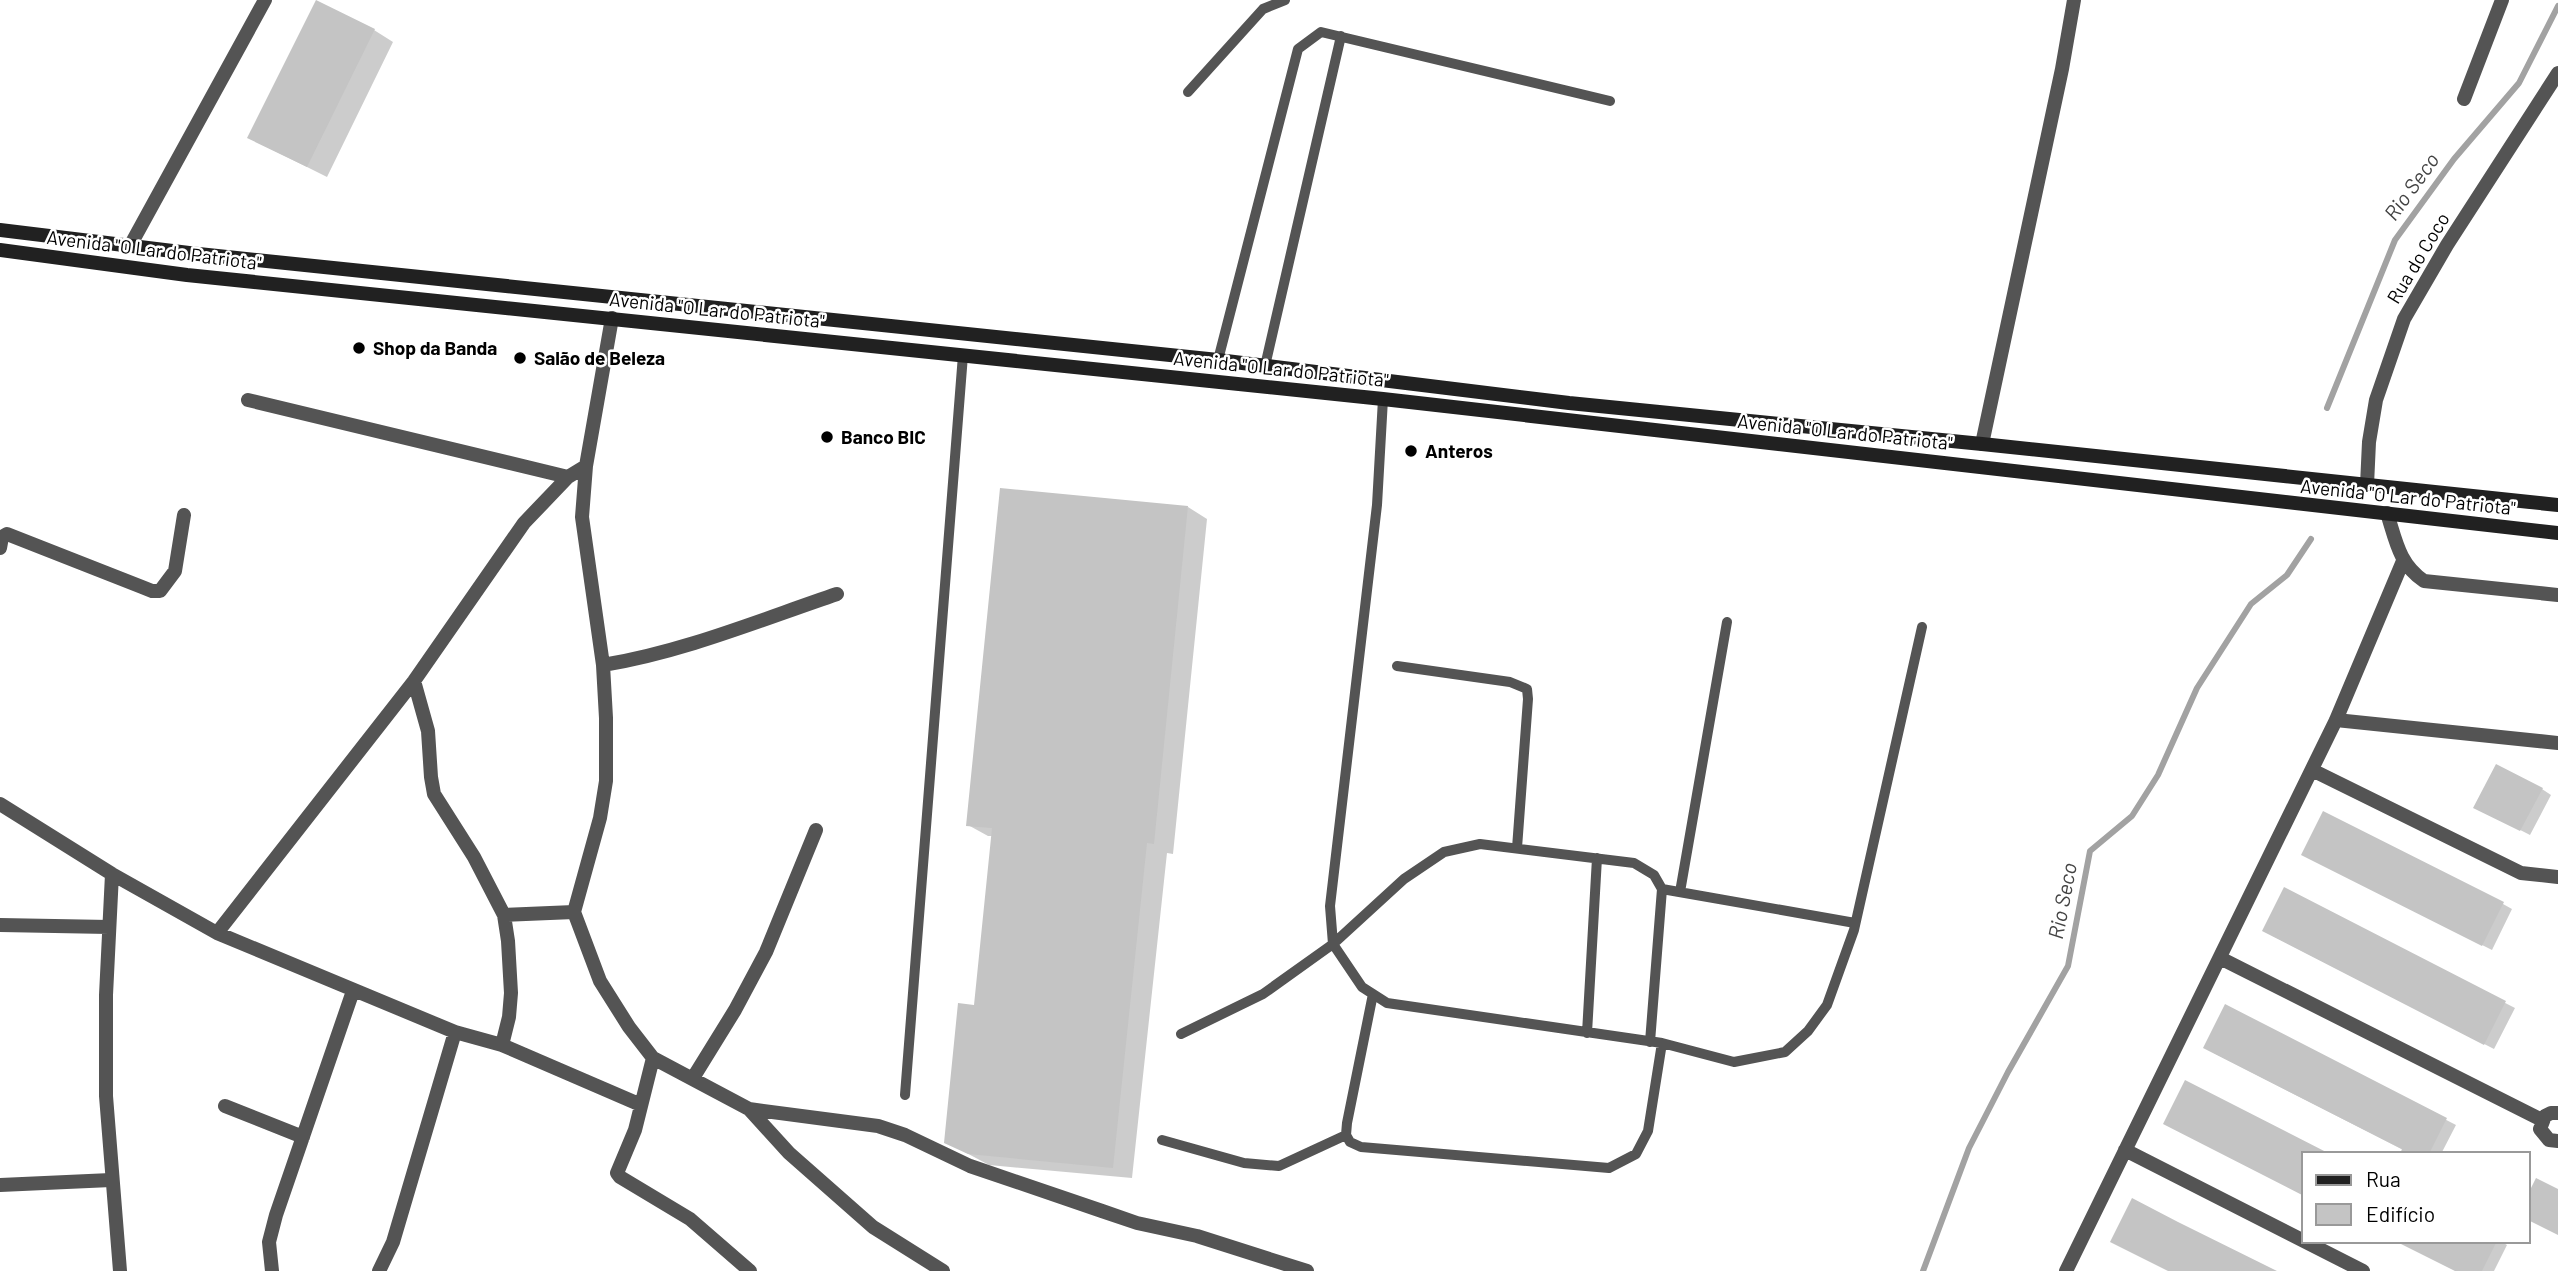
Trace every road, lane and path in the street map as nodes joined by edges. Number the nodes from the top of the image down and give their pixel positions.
1 (265, 0) edge
2 (1285, 0) edge
3 (2074, 0) edge
4 (2502, 0) edge
5 (1341, 36) junction
6 (2558, 73) edge
7 (1188, 92) dead end
8 (2464, 99) dead end
9 (1610, 101) dead end
10 (0, 230) edge
11 (130, 247) junction
12 (0, 250) edge
13 (612, 318) junction
14 (963, 355) junction
15 (1218, 360) junction
16 (1265, 366) junction
17 (1382, 399) junction
18 (248, 400) dead end
19 (1982, 444) junction
20 (586, 466) junction
21 (568, 477) junction
22 (2367, 485) junction
23 (2558, 505) edge
24 (2387, 513) junction
25 (184, 515) dead end
26 (2558, 533) edge
27 (0, 548) edge
28 (2403, 561) junction
29 (837, 594) dead end
30 (2558, 595) edge
31 (1727, 622) dead end
32 (1922, 627) dead end
33 (603, 665) junction
34 (1397, 666) dead end
35 (414, 681) junction
36 (2336, 720) junction
37 (2558, 743) edge
38 (2312, 770) junction
39 (0, 801) edge
40 (817, 830) dead end
41 (1517, 848) junction
42 (1597, 858) junction
43 (112, 874) junction
44 (2558, 877) edge
45 (1662, 889) junction
46 (1680, 892) junction
47 (573, 912) junction
48 (504, 915) junction
49 (1855, 923) junction
50 (0, 925) edge
51 (109, 927) junction
52 (217, 933) junction
53 (1333, 944) junction
54 (2220, 958) junction
55 (353, 991) junction
56 (1373, 994) junction
57 (455, 1032) junction
58 (1587, 1033) junction
59 (1181, 1034) dead end
60 (1650, 1042) junction
61 (1662, 1043) junction
62 (502, 1045) junction
63 (653, 1058) junction
64 (693, 1078) junction
65 (905, 1095) dead end
66 (641, 1105) junction
67 (225, 1106) dead end
68 (749, 1110) junction
69 (2558, 1113) edge
70 (2542, 1120) junction
71 (1346, 1135) junction
72 (303, 1137) junction
73 (1162, 1140) dead end
74 (2558, 1141) edge
75 (2125, 1150) junction
76 (111, 1180) junction
77 (0, 1185) edge
78 (2302, 1240) edge
79 (2307, 1243) edge
80 (120, 1271) edge
81 (272, 1271) edge
82 (379, 1271) edge
83 (750, 1271) edge
84 (943, 1271) edge
85 (1307, 1271) edge
86 (2066, 1271) edge
87 (2362, 1271) edge

1 - 11 street
2 - 7 lane
3 - 19 street
4 - 8 street
5 - 9 lane
5 - 15 lane
5 - 16 lane
6 - 22 street, Rua do Coco
10 - 11 main road, Avenida "O Lar do Patriota"
11 - 15 main road, Avenida "O Lar do Patriota"
12 - 13 main road, Avenida "O Lar do Patriota"
13 - 14 main road, Avenida "O Lar do Patriota"
13 - 20 street
14 - 17 main road, Avenida "O Lar do Patriota"
14 - 65 lane
15 - 16 main road, Avenida "O Lar do Patriota"
16 - 19 main road, Avenida "O Lar do Patriota"
17 - 24 main road, Avenida "O Lar do Patriota"
17 - 53 lane
18 - 21 street
19 - 22 main road, Avenida "O Lar do Patriota"
20 - 21 street
20 - 33 street
21 - 35 street
22 - 23 main road, Avenida "O Lar do Patriota"
24 - 26 main road, Avenida "O Lar do Patriota"
24 - 28 street
25 - 27 street
28 - 30 street
28 - 36 street
29 - 33 street
31 - 46 lane
32 - 49 lane
33 - 47 street
34 - 41 lane
35 - 48 street
35 - 52 street
36 - 37 street
36 - 38 street
38 - 44 street
38 - 54 street
39 - 43 street
40 - 64 street
41 - 42 lane
41 - 53 lane
42 - 45 lane
42 - 58 lane
43 - 51 street
43 - 52 street
45 - 46 lane
45 - 60 lane
46 - 49 lane
47 - 48 street
47 - 63 street
48 - 62 street
49 - 61 lane
50 - 51 street
51 - 76 street
52 - 55 street
53 - 56 lane
53 - 59 lane
54 - 70 street
54 - 75 street
55 - 57 street
55 - 72 street
56 - 58 lane
56 - 71 lane
57 - 62 street
57 - 82 street
58 - 60 lane
60 - 61 lane
61 - 71 lane
62 - 66 street
63 - 64 street
63 - 66 street
64 - 68 street
66 - 83 street
67 - 72 street
68 - 84 street
68 - 85 street
69 - 70 street
70 - 74 street
71 - 73 lane
72 - 81 street
75 - 78 street
75 - 86 street
76 - 77 street
76 - 80 street
79 - 87 street

